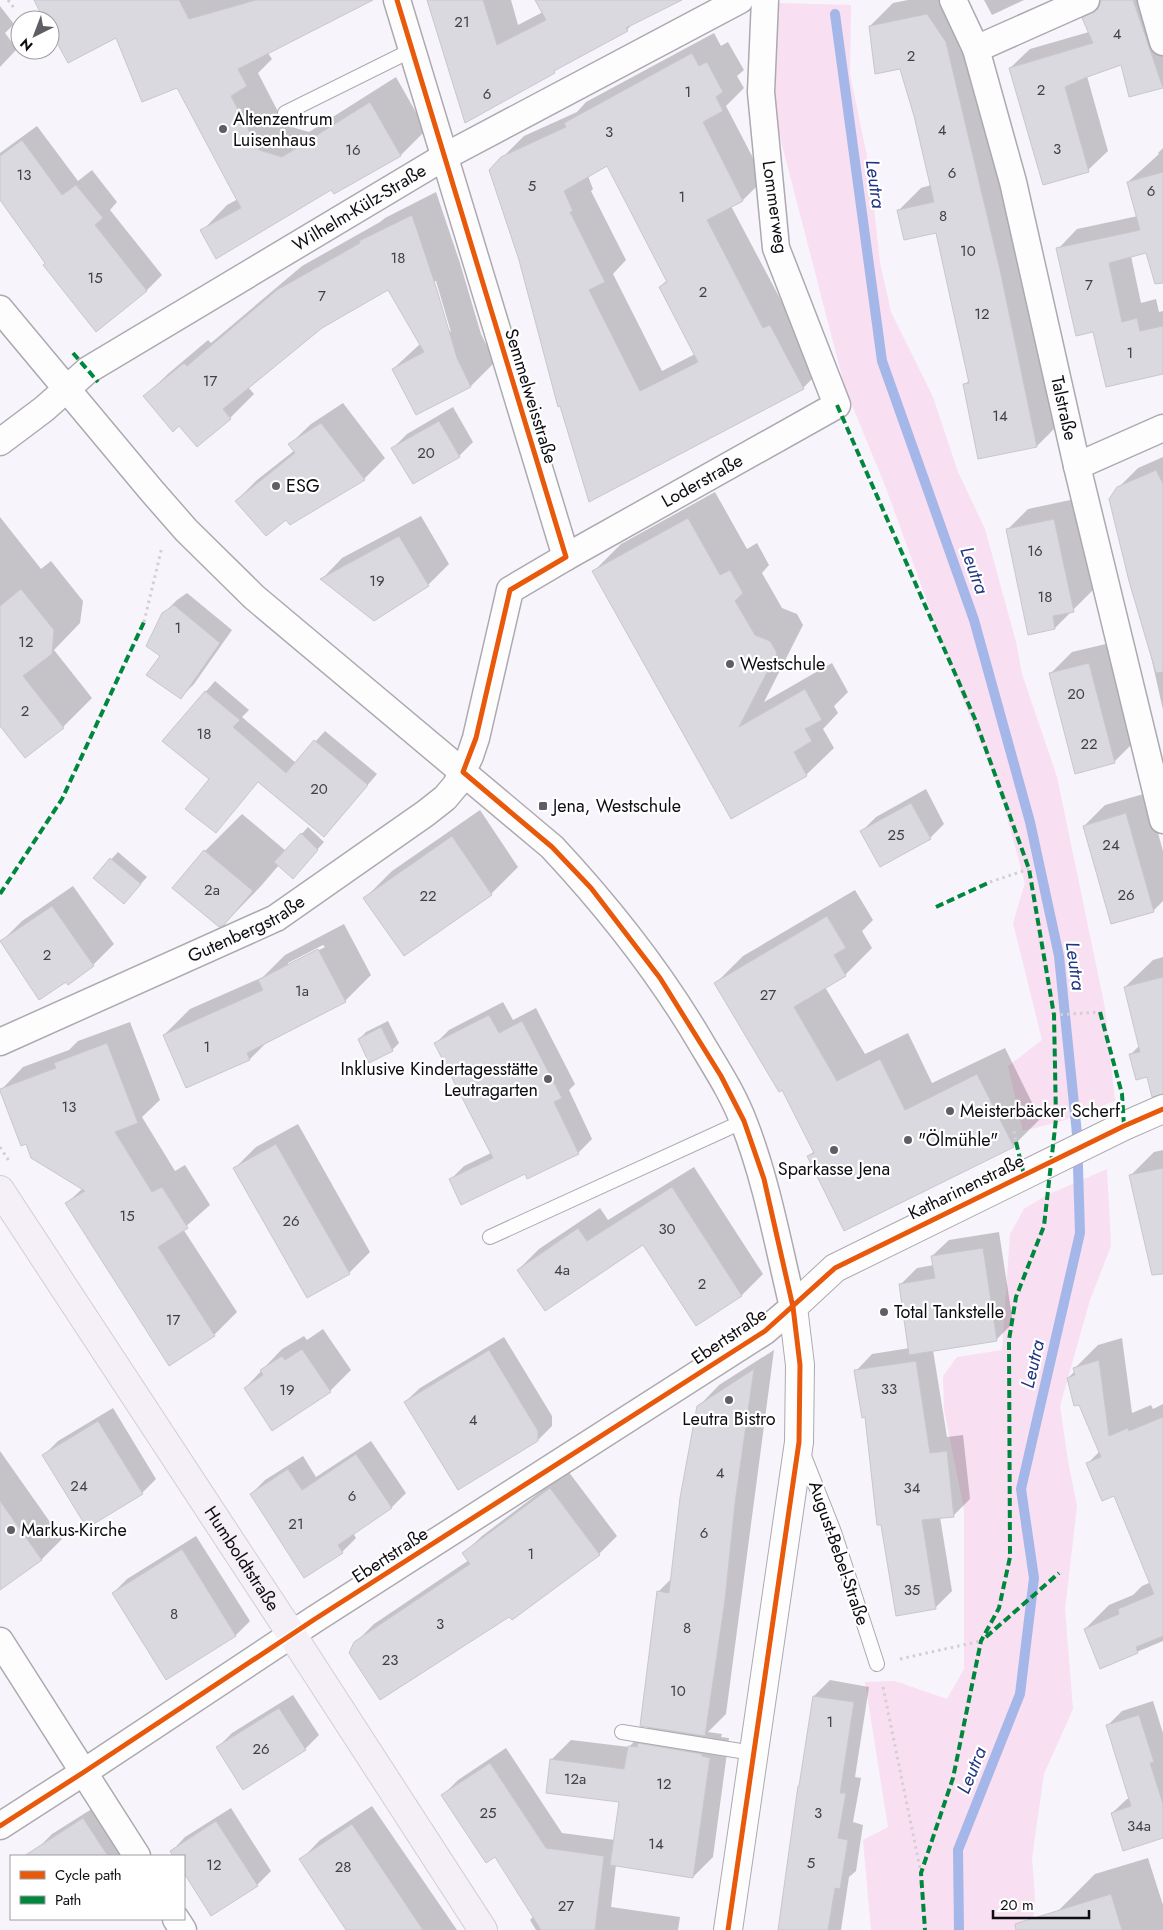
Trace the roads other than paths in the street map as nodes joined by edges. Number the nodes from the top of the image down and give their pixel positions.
1 (397, 0) edge
2 (740, 0) edge
3 (765, 0) edge
4 (953, 0) edge
5 (1086, 0) edge
6 (1151, 0) edge
7 (1163, 42) edge
8 (976, 49) junction
9 (412, 50) junction
10 (284, 113) dead end
11 (444, 157) junction
12 (0, 309) edge
13 (66, 388) junction
14 (838, 405) joint
15 (1163, 428) edge
16 (0, 442) edge
17 (1077, 466) junction
18 (566, 556) junction
19 (463, 772) junction
20 (1163, 820) edge
21 (0, 1042) edge
22 (1163, 1110) edge
23 (744, 1121) junction
24 (0, 1190) edge
25 (490, 1237) dead end
26 (793, 1307) junction
27 (799, 1442) junction
28 (292, 1635) junction
29 (0, 1641) edge
30 (878, 1664) road end
31 (622, 1732) dead end
32 (753, 1753) junction
33 (84, 1772) junction
34 (0, 1826) edge
35 (136, 1855) edge
36 (483, 1930) edge
37 (728, 1930) edge

1 - 9 street, Semmelweisstraße
2 - 11 street, Wilhelm-Külz-Straße
3 - 14 street, Lommerweg
4 - 8 street, Talstraße
5 - 8 street
6 - 7 street
8 - 17 street, Talstraße
9 - 10 lane
9 - 11 street, Semmelweisstraße
11 - 13 street, Wilhelm-Külz-Straße
11 - 18 street, Semmelweisstraße
12 - 13 street
13 - 16 street, Wilhelm-Külz-Straße
13 - 19 street
14 - 18 street, Loderstraße
15 - 17 street
17 - 20 street, Talstraße
18 - 19 street
19 - 21 street, Gutenbergstraße
19 - 23 street
22 - 26 street, Katharinenstraße
23 - 25 lane
23 - 26 street
24 - 28 main road, Humboldtstraße
26 - 27 street
26 - 28 street, Ebertstraße
27 - 30 lane, August-Bebel-Straße
27 - 32 street
28 - 33 street, Ebertstraße
28 - 36 main road, Humboldtstraße
29 - 33 street
31 - 32 lane
32 - 37 street
33 - 34 street, Ebertstraße
33 - 35 street

